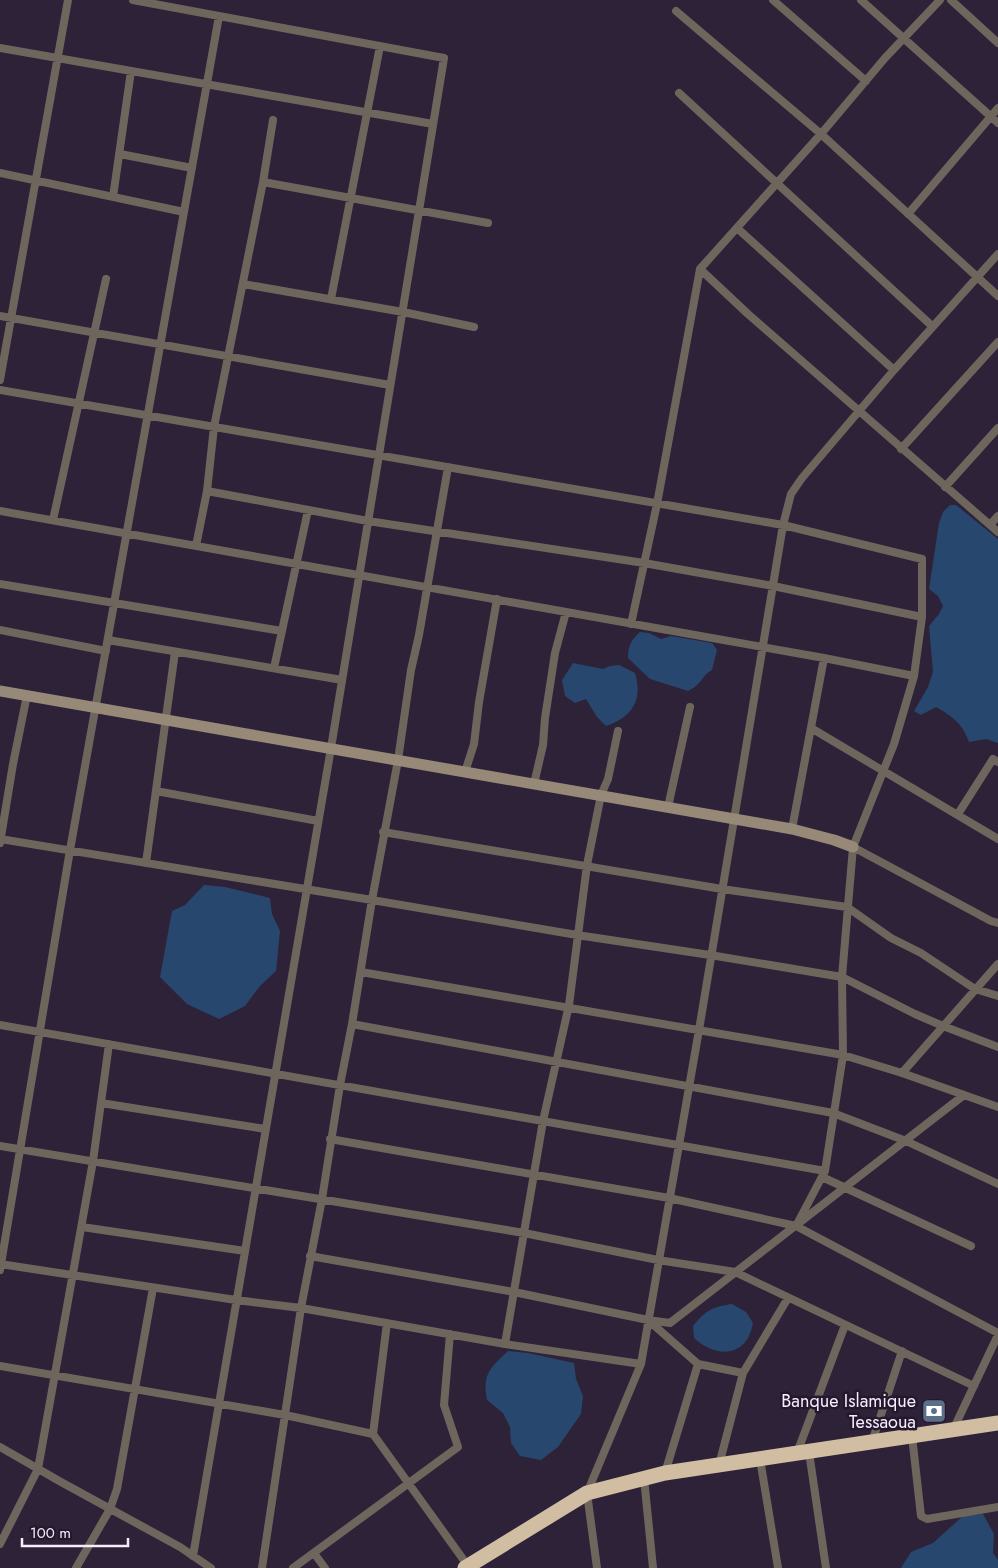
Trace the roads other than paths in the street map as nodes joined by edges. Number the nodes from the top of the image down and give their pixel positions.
1 (68, 0) edge
2 (133, 0) edge
3 (773, 0) edge
4 (861, 0) edge
5 (940, 0) edge
6 (951, 0) edge
7 (676, 11) dead end
8 (219, 16) junction
9 (904, 38) junction
10 (998, 42) edge
11 (380, 46) junction
12 (0, 48) edge
13 (57, 58) junction
14 (131, 71) junction
15 (866, 81) junction
16 (207, 84) junction
17 (679, 94) dead end
18 (998, 108) edge
19 (367, 112) junction
20 (991, 117) junction
21 (274, 120) dead end
22 (998, 123) edge
23 (433, 124) junction
24 (821, 134) junction
25 (120, 154) junction
26 (192, 168) junction
27 (0, 173) edge
28 (35, 180) junction
29 (263, 182) junction
30 (777, 182) junction
31 (113, 197) junction
32 (350, 198) junction
33 (419, 211) junction
34 (184, 212) junction
35 (908, 214) junction
36 (488, 223) dead end
37 (737, 228) junction
38 (998, 254) edge
39 (700, 269) junction
40 (977, 276) junction
41 (106, 279) dead end
42 (243, 284) junction
43 (998, 296) edge
44 (331, 299) junction
45 (402, 312) junction
46 (0, 316) edge
47 (11, 318) junction
48 (932, 326) junction
49 (474, 328) dead end
50 (94, 333) junction
51 (998, 342) edge
52 (161, 345) junction
53 (228, 356) junction
54 (894, 370) junction
55 (0, 380) edge
56 (390, 385) junction
57 (0, 390) edge
58 (80, 404) junction
59 (858, 411) junction
60 (148, 416) junction
61 (214, 427) junction
62 (998, 428) edge
63 (902, 448) junction
64 (379, 456) junction
65 (448, 467) junction
66 (945, 486) junction
67 (207, 491) junction
68 (657, 504) junction
69 (308, 510) junction
70 (0, 511) edge
71 (998, 516) edge
72 (53, 520) junction
73 (368, 521) junction
74 (783, 524) junction
75 (990, 525) junction
76 (437, 531) junction
77 (998, 532) edge
78 (127, 533) junction
79 (196, 546) junction
80 (644, 563) junction
81 (296, 564) junction
82 (359, 575) junction
83 (0, 584) edge
84 (773, 586) junction
85 (427, 587) junction
86 (497, 600) junction
87 (115, 603) junction
88 (566, 612) junction
89 (922, 617) junction
90 (631, 624) junction
91 (0, 630) edge
92 (282, 631) junction
93 (108, 640) junction
94 (763, 647) junction
95 (106, 651) junction
96 (175, 652) junction
97 (824, 658) junction
98 (274, 668) junction
99 (914, 676) junction
100 (342, 680) junction
101 (0, 691) edge
102 (27, 695) junction
103 (96, 707) junction
104 (690, 707) dead end
105 (166, 719) junction
106 (811, 728) junction
107 (618, 732) dead end
108 (331, 748) junction
109 (398, 760) junction
110 (998, 762) edge
111 (883, 770) junction
112 (465, 772) junction
113 (534, 784) junction
114 (156, 791) junction
115 (601, 795) junction
116 (668, 807) junction
117 (958, 814) junction
118 (733, 819) junction
119 (318, 821) junction
120 (792, 829) junction
121 (384, 832) junction
122 (998, 839) edge
123 (0, 840) edge
124 (852, 847) junction
125 (70, 850) junction
126 (146, 862) junction
127 (587, 865) junction
128 (722, 888) junction
129 (307, 889) junction
130 (372, 900) junction
131 (847, 907) junction
132 (998, 923) edge
133 (577, 935) junction
134 (710, 955) junction
135 (998, 964) edge
136 (361, 972) junction
137 (842, 977) junction
138 (975, 989) junction
139 (998, 996) edge
140 (569, 1008) junction
141 (352, 1024) junction
142 (0, 1025) edge
143 (943, 1026) junction
144 (699, 1030) junction
145 (40, 1032) junction
146 (109, 1044) junction
147 (998, 1047) edge
148 (843, 1055) junction
149 (557, 1062) junction
150 (275, 1073) junction
151 (902, 1073) junction
152 (340, 1085) junction
153 (688, 1085) junction
154 (964, 1095) junction
155 (101, 1103) junction
156 (998, 1107) edge
157 (833, 1113) junction
158 (544, 1121) junction
159 (265, 1129) junction
160 (330, 1139) junction
161 (906, 1141) junction
162 (678, 1145) junction
163 (0, 1146) edge
164 (20, 1149) junction
165 (93, 1161) junction
166 (824, 1174) junction
167 (534, 1176) junction
168 (998, 1184) edge
169 (846, 1187) junction
170 (255, 1188) junction
171 (669, 1198) junction
172 (322, 1199) junction
173 (796, 1226) junction
174 (82, 1227) junction
175 (524, 1233) junction
176 (971, 1246) dead end
177 (244, 1251) junction
178 (310, 1256) junction
179 (658, 1260) junction
180 (0, 1266) edge
181 (735, 1272) junction
182 (73, 1275) junction
183 (153, 1288) junction
184 (514, 1292) junction
185 (788, 1298) junction
186 (236, 1300) junction
187 (301, 1308) junction
188 (648, 1320) junction
189 (387, 1323) junction
190 (845, 1325) junction
191 (450, 1334) junction
192 (998, 1334) edge
193 (505, 1344) junction
194 (902, 1352) junction
195 (641, 1364) junction
196 (698, 1364) junction
197 (0, 1366) edge
198 (743, 1373) junction
199 (55, 1377) junction
200 (974, 1386) junction
201 (134, 1390) junction
202 (218, 1404) junction
203 (285, 1415) junction
204 (998, 1423) edge
205 (953, 1430) junction
206 (373, 1434) junction
207 (912, 1436) junction
208 (872, 1442) junction
209 (0, 1447) edge
210 (803, 1452) junction
211 (760, 1459) junction
212 (719, 1465) junction
213 (38, 1469) junction
214 (665, 1473) junction
215 (644, 1478) junction
216 (408, 1483) junction
217 (587, 1493) junction
218 (998, 1507) edge
219 (110, 1509) junction
220 (0, 1544) edge
221 (314, 1553) junction
222 (193, 1556) junction
223 (467, 1567) edge
224 (76, 1568) edge
225 (212, 1568) edge
226 (262, 1568) edge
227 (293, 1568) edge
228 (325, 1568) edge
229 (597, 1568) edge
230 (653, 1568) edge
231 (778, 1568) edge
232 (826, 1568) edge

1 - 13 street
2 - 8 street
3 - 15 street
4 - 9 street
5 - 9 street
6 - 10 street
7 - 24 street
8 - 11 street
8 - 16 street
9 - 15 street
9 - 20 street
11 - 19 street
11 - 23 street
12 - 13 street
13 - 14 street
13 - 28 street
14 - 16 street
14 - 25 street
15 - 24 street
16 - 19 street
16 - 26 street
17 - 30 street
18 - 20 street
19 - 23 street
19 - 32 street
20 - 22 street
20 - 35 street
21 - 29 street
23 - 33 street
24 - 30 street
24 - 35 street
25 - 26 street
25 - 31 street
26 - 34 street
27 - 28 street
28 - 31 street
28 - 47 street
29 - 32 street
29 - 42 street
30 - 37 street
30 - 48 street
31 - 34 street
32 - 33 street
32 - 44 street
33 - 36 street
33 - 45 street
34 - 52 street
35 - 40 street
37 - 39 street
37 - 54 street
38 - 40 street
39 - 59 street
39 - 68 street
40 - 43 street
40 - 48 street
41 - 50 street
42 - 44 street
42 - 53 street
44 - 45 street
45 - 49 street
45 - 56 street
46 - 47 street
47 - 50 street
47 - 55 street
48 - 54 street
50 - 52 street
50 - 58 street
51 - 63 street
52 - 53 street
52 - 60 street
53 - 56 street
53 - 61 street
54 - 59 street
56 - 64 street
57 - 58 street
58 - 60 street
58 - 72 street
59 - 63 street
59 - 74 street
60 - 61 street
60 - 78 street
61 - 64 street
61 - 67 street
62 - 66 street
63 - 66 street
64 - 65 street
64 - 73 street
65 - 68 street
65 - 76 street
66 - 75 street
67 - 69 street
67 - 79 street
68 - 74 street
68 - 80 street
69 - 73 street
69 - 81 street
70 - 72 street
71 - 75 street
72 - 78 street
73 - 76 street
73 - 82 street
74 - 84 street
74 - 89 street
75 - 77 street
76 - 80 street
76 - 85 street
78 - 79 street
78 - 87 street
79 - 81 street
80 - 84 street
80 - 90 street
81 - 82 street
81 - 92 street
82 - 85 street
82 - 100 street
83 - 87 street
84 - 89 street
84 - 94 street
85 - 86 street
85 - 109 street
86 - 88 street
86 - 112 street
87 - 92 street
87 - 93 street
88 - 90 street
88 - 113 street
89 - 99 street
90 - 94 street
91 - 95 street
92 - 98 street
93 - 95 street
93 - 96 street
94 - 97 street
94 - 118 street
95 - 103 street
96 - 98 street
96 - 105 street
97 - 99 street
97 - 106 street
98 - 100 street
99 - 111 street
100 - 108 street
101 - 102 street
102 - 103 street
102 - 123 street
103 - 105 street
103 - 125 street
104 - 116 street
105 - 108 street
105 - 114 street
106 - 111 street
106 - 120 street
107 - 115 street
108 - 109 street
108 - 119 street
109 - 112 street
109 - 121 street
110 - 117 street
111 - 117 street
111 - 124 street
112 - 113 street
113 - 115 street
114 - 119 street
114 - 126 street
115 - 116 street
115 - 127 street
116 - 118 street
117 - 122 street
118 - 120 street
118 - 128 street
119 - 129 street
120 - 124 street
121 - 127 street
121 - 130 street
123 - 125 street
124 - 131 street
124 - 132 street
125 - 126 street
125 - 145 street
126 - 129 street
127 - 128 street
127 - 133 street
128 - 131 street
128 - 134 street
129 - 130 street
129 - 150 street
130 - 133 street
130 - 136 street
131 - 137 street
131 - 138 street
133 - 134 street
133 - 140 street
134 - 137 street
134 - 144 street
135 - 138 street
136 - 140 street
136 - 141 street
137 - 143 street
137 - 148 street
138 - 139 street
138 - 143 street
140 - 144 street
140 - 149 street
141 - 149 street
141 - 152 street
142 - 145 street
143 - 147 street
143 - 151 street
144 - 148 street
144 - 153 street
145 - 146 street
145 - 164 street
146 - 150 street
146 - 155 street
148 - 151 street
148 - 157 street
149 - 153 street
149 - 158 street
150 - 152 street
150 - 159 street
151 - 154 street
152 - 158 street
152 - 160 street
153 - 157 street
153 - 162 street
154 - 156 street
154 - 161 street
155 - 159 street
155 - 165 street
157 - 161 street
157 - 166 street
158 - 162 street
158 - 167 street
159 - 170 street
160 - 167 street
160 - 172 street
161 - 168 street
161 - 169 street
162 - 166 street
162 - 171 street
163 - 164 street
164 - 165 street
164 - 180 street
165 - 170 street
165 - 174 street
166 - 169 street
166 - 173 street
167 - 171 street
167 - 175 street
169 - 173 street
169 - 176 street
170 - 172 street
170 - 177 street
171 - 173 street
171 - 179 street
172 - 175 street
172 - 178 street
173 - 181 street
173 - 192 street
174 - 177 street
174 - 182 street
175 - 179 street
175 - 184 street
177 - 186 street
178 - 184 street
178 - 187 street
179 - 181 street
179 - 188 street
180 - 182 street
181 - 185 street
181 - 188 street
182 - 183 street
182 - 199 street
183 - 186 street
183 - 201 street
184 - 188 street
184 - 193 street
185 - 190 street
185 - 198 street
186 - 187 street
186 - 202 street
187 - 189 street
187 - 203 street
188 - 195 street
188 - 196 street
189 - 191 street
189 - 206 street
190 - 194 street
190 - 210 street
191 - 193 street
191 - 216 street
192 - 200 street
193 - 195 street
194 - 200 street
194 - 208 street
195 - 217 street
196 - 198 street
196 - 214 street
197 - 199 street
198 - 212 street
199 - 201 street
199 - 213 street
200 - 205 street
201 - 202 street
201 - 219 street
202 - 203 street
202 - 222 street
203 - 206 street
203 - 226 street
204 - 205 highway
205 - 207 highway
206 - 216 street
207 - 208 highway
207 - 218 street
208 - 210 highway
209 - 213 street
210 - 211 highway
210 - 232 street
211 - 212 highway
211 - 231 street
212 - 214 highway
213 - 219 street
213 - 220 street
214 - 215 highway
215 - 217 highway
215 - 230 street
216 - 221 street
216 - 223 street
217 - 223 highway
217 - 229 street
219 - 222 street
219 - 224 street
221 - 227 street
221 - 228 street
222 - 225 street

